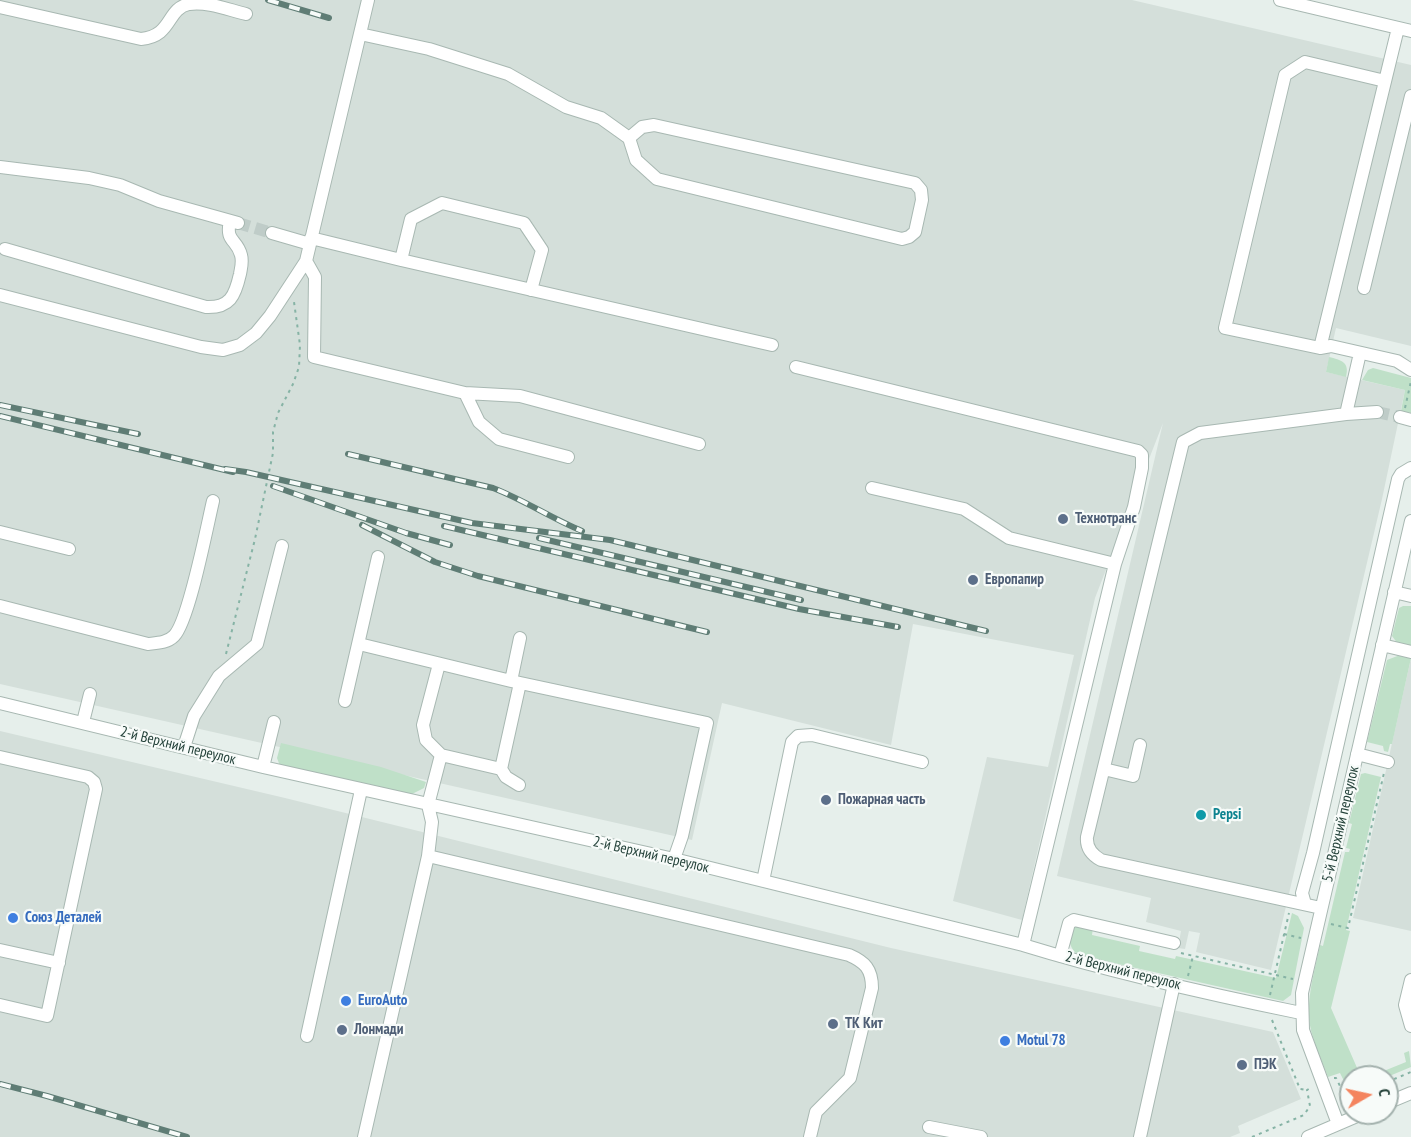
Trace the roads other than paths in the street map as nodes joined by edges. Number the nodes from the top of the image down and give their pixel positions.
1 (368, 0) edge
2 (1280, 0) edge
3 (0, 7) edge
4 (246, 14) dead end
5 (1398, 28) junction
6 (1411, 31) edge
7 (360, 34) junction
8 (1385, 81) junction
9 (1411, 96) edge
10 (629, 138) junction
11 (0, 167) edge
12 (272, 233) tunnel mouth
13 (311, 241) junction
14 (5, 249) dead end
15 (401, 260) junction
16 (306, 261) junction
17 (1364, 288) dead end
18 (531, 290) junction
19 (0, 295) edge
20 (772, 345) dead end
21 (1320, 348) junction
22 (1360, 353) junction
23 (796, 367) dead end
24 (1411, 370) edge
25 (465, 393) junction
26 (1377, 412) tunnel mouth
27 (1346, 414) junction
28 (699, 444) dead end
29 (568, 457) dead end
30 (1411, 468) edge
31 (872, 488) dead end
32 (213, 501) dead end
33 (1411, 521) edge
34 (0, 532) edge
35 (282, 546) dead end
36 (69, 549) dead end
37 (378, 557) dead end
38 (1115, 564) junction
39 (1394, 592) junction
40 (1411, 596) edge
41 (0, 606) edge
42 (520, 638) dead end
43 (359, 644) junction
44 (1382, 645) junction
45 (1411, 652) edge
46 (439, 664) junction
47 (515, 682) junction
48 (90, 694) dead end
49 (345, 701) dead end
50 (0, 703) edge
51 (82, 722) junction
52 (274, 722) dead end
53 (1140, 745) dead end
54 (184, 747) junction
55 (1357, 754) junction
56 (441, 755) junction
57 (0, 757) edge
58 (1388, 761) road end
59 (922, 762) dead end
60 (263, 767) junction
61 (501, 769) junction
62 (1104, 769) junction
63 (519, 785) dead end
64 (361, 790) junction
65 (428, 805) junction
66 (428, 856) junction
67 (674, 860) junction
68 (763, 881) junction
69 (1299, 903) junction
70 (1321, 909) junction
71 (1174, 943) road end
72 (1023, 945) junction
73 (0, 950) edge
74 (1060, 956) junction
75 (59, 963) junction
76 (1411, 980) edge
77 (1179, 986) junction
78 (0, 1005) edge
79 (1301, 1013) junction
80 (1411, 1026) edge
81 (307, 1036) dead end
82 (1338, 1124) joint
83 (928, 1127) dead end
84 (363, 1137) edge
85 (810, 1137) edge
86 (981, 1137) edge
87 (1140, 1137) edge
88 (1308, 1137) edge

1 - 7 street
2 - 5 street
3 - 4 street
5 - 6 street
5 - 8 street
7 - 10 street
7 - 13 street
8 - 21 street
8 - 21 street
9 - 17 street
10 - 10 street
11 - 14 street
12 - 13 street
13 - 15 street
13 - 16 street
15 - 18 street
15 - 18 street
16 - 19 street
16 - 25 street
18 - 20 street
21 - 22 street
22 - 24 street
22 - 27 street
23 - 38 street
25 - 28 street
25 - 29 street
26 - 27 street
27 - 62 street
30 - 69 street
31 - 38 street
32 - 41 street
33 - 39 street, 5-й Верхний переулок
34 - 36 street
35 - 54 street
37 - 43 street
38 - 72 street
39 - 40 street
39 - 44 street, 5-й Верхний переулок
42 - 47 street
43 - 46 street
43 - 49 street
44 - 45 street
44 - 55 street, 5-й Верхний переулок
46 - 47 street
46 - 56 street
47 - 61 street
47 - 67 street
48 - 51 street
50 - 51 street, 2-й Верхний переулок
51 - 54 street, 2-й Верхний переулок
52 - 60 street
53 - 62 street
54 - 60 street, 2-й Верхний переулок
55 - 58 street
55 - 70 street, 5-й Верхний переулок
56 - 61 street
56 - 65 street
57 - 75 street
59 - 68 street
60 - 64 street, 2-й Верхний переулок
61 - 63 street
62 - 69 street
64 - 65 street, 2-й Верхний переулок
64 - 81 street
65 - 66 street
65 - 67 street, 2-й Верхний переулок
66 - 84 street
66 - 85 street
67 - 68 street, 2-й Верхний переулок
68 - 72 street, 2-й Верхний переулок
69 - 70 street
70 - 79 street, 5-й Верхний переулок
71 - 74 street
72 - 74 street, 2-й Верхний переулок
73 - 75 street
74 - 77 street, 2-й Верхний переулок
75 - 78 street
76 - 80 street
77 - 79 street, 2-й Верхний переулок
77 - 87 street
79 - 82 street, 5-й Верхний переулок
82 - 88 street
83 - 86 street

